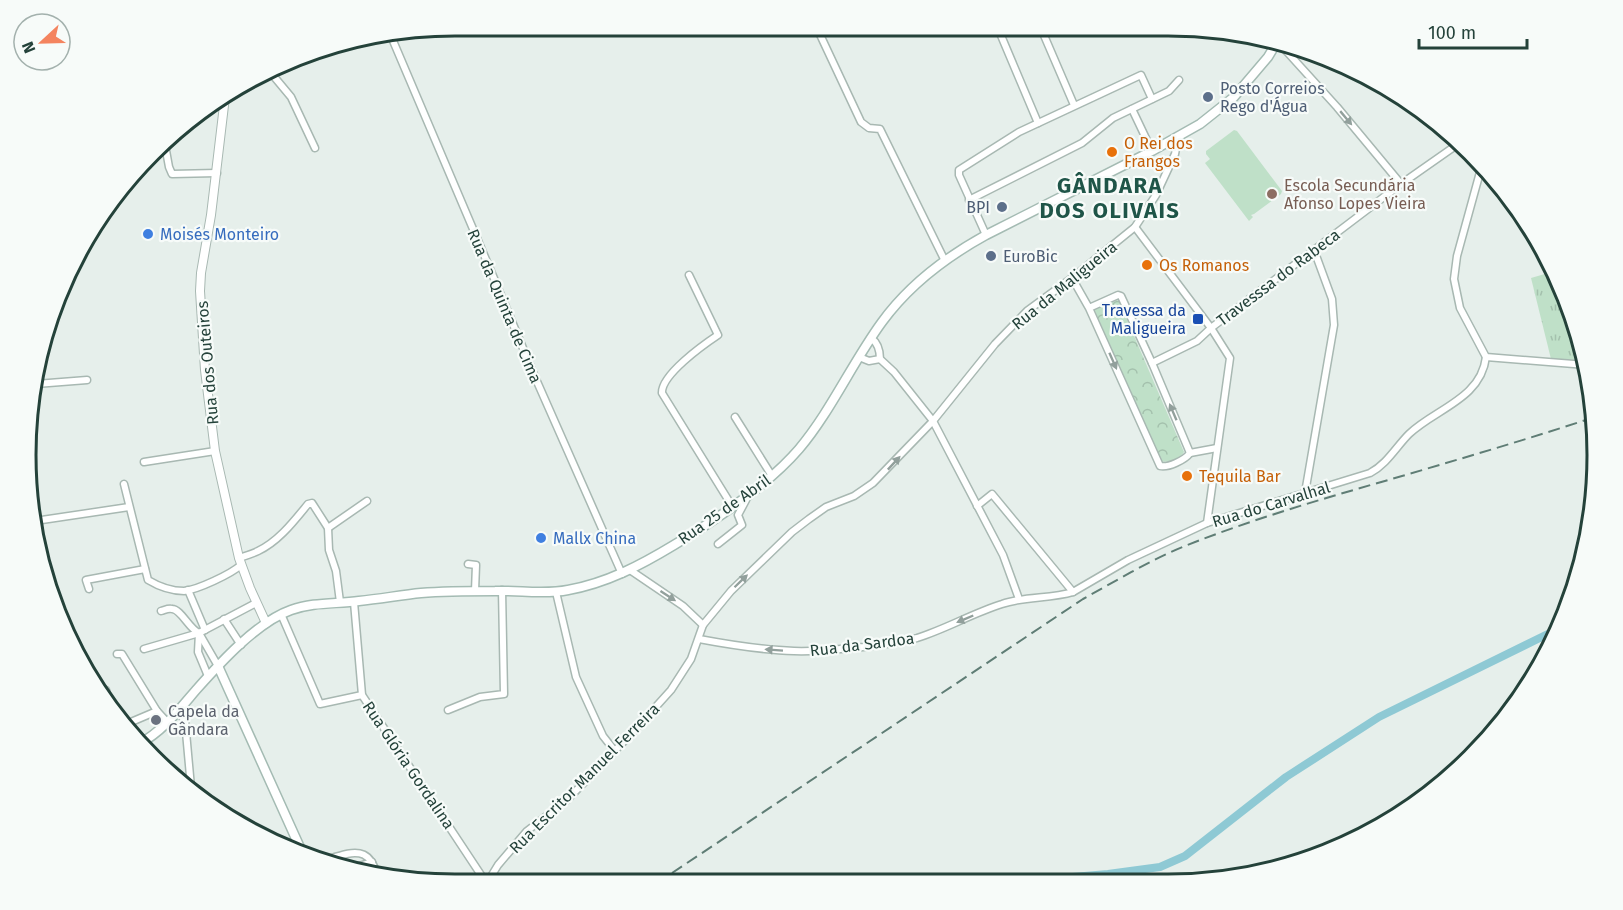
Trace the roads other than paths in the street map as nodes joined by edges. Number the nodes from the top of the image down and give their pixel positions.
1 (821, 36) edge
2 (1001, 36) edge
3 (1044, 36) edge
4 (393, 41) edge
5 (1273, 49) edge
6 (1286, 53) edge
7 (274, 77) edge
8 (1179, 80) dead end
9 (1152, 99) junction
10 (1074, 105) junction
11 (224, 106) edge
12 (1132, 109) junction
13 (1038, 123) junction
14 (1174, 139) junction
15 (315, 148) dead end
16 (1452, 148) edge
17 (166, 152) edge
18 (1152, 152) junction
19 (217, 173) junction
20 (1479, 175) edge
21 (1401, 184) junction
22 (969, 200) junction
23 (1135, 227) junction
24 (986, 235) junction
25 (1314, 250) junction
26 (945, 261) junction
27 (689, 275) dead end
28 (1072, 278) junction
29 (1089, 308) junction
30 (1211, 328) junction
31 (871, 338) junction
32 (859, 357) junction
33 (1486, 357) junction
34 (880, 359) junction
35 (1152, 363) junction
36 (1577, 364) edge
37 (87, 380) dead end
38 (42, 383) edge
39 (735, 417) dead end
40 (933, 421) junction
41 (1217, 448) junction
42 (215, 451) junction
43 (1190, 453) junction
44 (144, 462) dead end
45 (772, 476) junction
46 (124, 484) dead end
47 (1305, 492) junction
48 (745, 496) junction
49 (367, 501) dead end
50 (732, 506) junction
51 (977, 506) junction
52 (129, 507) junction
53 (41, 520) edge
54 (1208, 523) junction
55 (328, 528) junction
56 (718, 544) dead end
57 (240, 562) junction
58 (468, 564) dead end
59 (145, 569) junction
60 (626, 572) junction
61 (89, 589) dead end
62 (188, 590) junction
63 (502, 590) junction
64 (475, 591) junction
65 (556, 592) junction
66 (1073, 592) junction
67 (1019, 599) junction
68 (340, 602) junction
69 (354, 602) junction
70 (256, 603) junction
71 (161, 611) dead end
72 (281, 614) junction
73 (224, 618) junction
74 (266, 623) junction
75 (703, 625) junction
76 (202, 631) junction
77 (699, 639) junction
78 (241, 645) junction
79 (144, 649) dead end
80 (117, 654) dead end
81 (218, 666) junction
82 (208, 676) junction
83 (362, 694) junction
84 (448, 710) dead end
85 (157, 711) junction
86 (178, 711) junction
87 (132, 721) edge
88 (168, 723) junction
89 (148, 739) edge
90 (614, 750) junction
91 (190, 779) edge
92 (298, 843) edge
93 (337, 857) edge
94 (372, 862) junction
95 (365, 864) edge
96 (374, 866) edge
97 (480, 874) edge
98 (492, 874) edge

1 - 26 street
2 - 13 street
3 - 10 street
4 - 60 street, Rua da Quinta de Cima
5 - 14 main road, Rua 25 de Abril
6 -> 21 street
7 - 15 street
8 - 9 street
9 - 10 street
9 - 12 street
10 - 13 street
11 - 19 street, Rua dos Outeiros
12 - 18 street
12 - 22 street
13 - 22 street
14 - 18 main road, Rua 25 de Abril
14 - 23 street, Rua da Maligueira
16 - 21 street, Travesssa do Rabeca
17 - 19 street
18 - 24 main road, Rua 25 de Abril
19 - 42 street, Rua dos Outeiros
20 - 33 street
21 - 25 street, Travesssa do Rabeca
22 - 24 street
23 - 28 street, Rua da Maligueira
23 - 30 street
24 - 26 main road, Rua 25 de Abril
25 - 30 street, Travesssa do Rabeca
25 - 47 street
26 - 31 main road, Rua 25 de Abril
27 - 50 street
28 - 29 street
28 - 40 street, Rua da Maligueira
29 - 35 street
29 -> 43 street
30 - 35 street, Travesssa do Rabeca
30 - 41 street
31 - 32 main road, Rua 25 de Abril
31 - 34 street
32 - 34 street
32 - 45 main road, Rua 25 de Abril
33 - 36 street
33 - 47 street, Rua do Carvalhal
34 - 40 street
43 -> 35 street
37 - 38 street
39 - 45 street
40 - 51 street
75 -> 40 street, Rua da Maligueira
41 - 43 street
41 - 54 street
42 - 44 street
42 - 57 street, Rua dos Outeiros
45 - 48 main road, Rua 25 de Abril
46 - 52 street
47 - 54 street, Rua do Carvalhal
48 - 50 main road, Rua 25 de Abril
48 - 56 street
49 - 55 street
50 - 60 main road, Rua 25 de Abril
51 - 66 street
51 - 67 street
52 - 53 street
52 - 59 street
54 - 66 street, Rua do Carvalhal
55 - 57 street
55 - 68 street
57 - 62 street
57 - 70 street, Rua dos Outeiros
58 - 64 street
59 - 61 street
59 - 62 street
60 - 65 main road, Rua 25 de Abril
60 -> 75 street
62 - 76 street
63 - 64 main road, Rua 25 de Abril
63 - 65 main road, Rua 25 de Abril
63 - 84 street
64 - 69 main road, Rua 25 de Abril
65 - 90 street
66 - 67 street, Rua do Carvalhal
67 -> 77 street, Rua da Sardoa
68 - 69 main road, Rua 25 de Abril
68 - 72 main road, Rua 25 de Abril
69 - 83 street, Rua Glória Gordalina
70 - 73 street
70 - 74 street, Rua dos Outeiros
71 - 76 street
72 - 74 main road, Rua 25 de Abril
72 - 83 street
73 - 76 street
73 - 78 street
74 - 78 main road, Rua 25 de Abril
75 - 77 street, Rua Escritor Manuel Ferreira
76 - 79 street
76 - 81 street
76 - 82 street
77 - 90 street, Rua Escritor Manuel Ferreira
78 - 81 main road, Rua 25 de Abril
80 - 85 street
81 - 82 main road, Rua 25 de Abril
81 - 92 main road
82 - 86 main road, Rua 25 de Abril
83 - 97 street, Rua Glória Gordalina
85 - 87 street
85 - 88 street
86 - 88 main road, Rua 25 de Abril
86 - 91 street
88 - 89 main road, Rua 25 de Abril
90 - 98 street, Rua Escritor Manuel Ferreira
93 - 94 street
94 - 95 street
94 - 96 street

